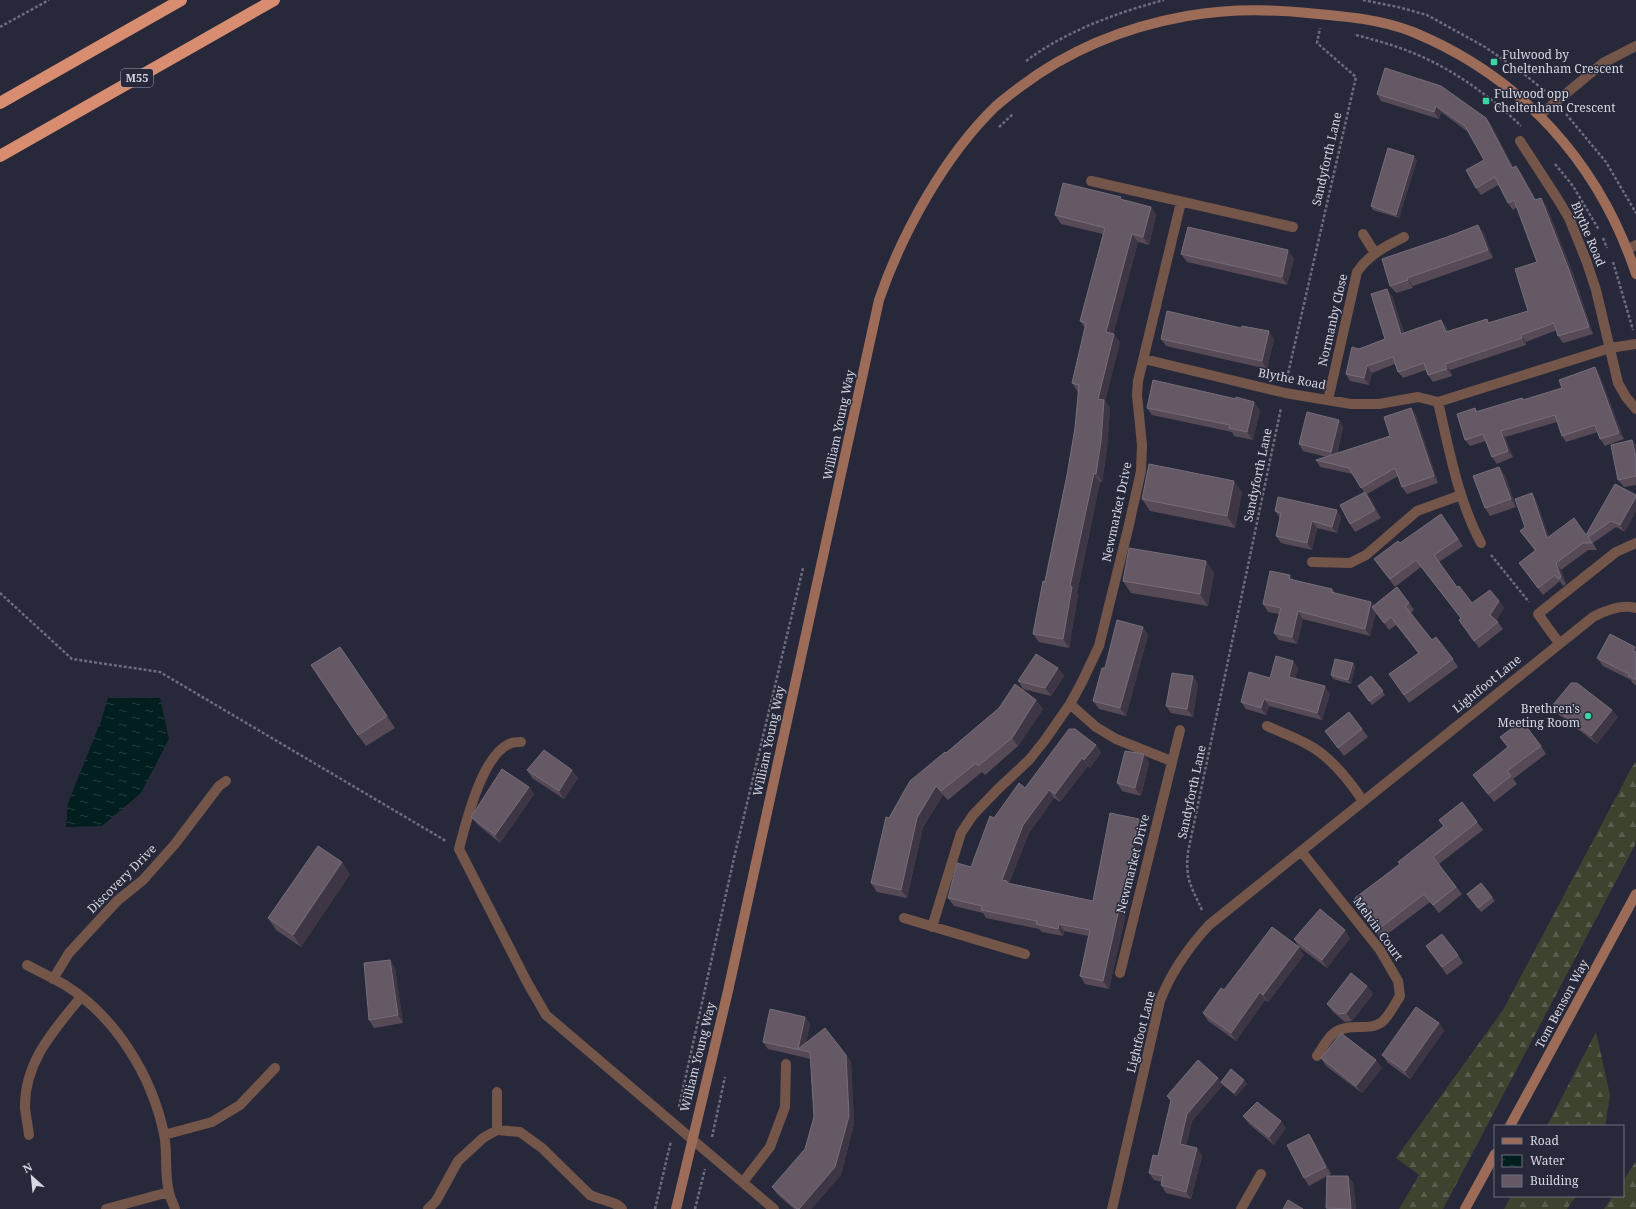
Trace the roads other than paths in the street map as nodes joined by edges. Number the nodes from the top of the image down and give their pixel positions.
1 (181, 0) edge
2 (274, 0) edge
3 (1636, 46) edge
4 (0, 103) edge
5 (1540, 115) junction
6 (1520, 141) dead end
7 (0, 156) edge
8 (1091, 181) dead end
9 (1181, 202) junction
10 (1293, 227) dead end
11 (1363, 234) dead end
12 (1404, 237) dead end
13 (1632, 247) edge
14 (1375, 254) junction
15 (1636, 274) edge
16 (1636, 344) edge
17 (1610, 348) junction
18 (1144, 359) junction
19 (1328, 400) junction
20 (1438, 402) junction
21 (1636, 409) edge
22 (1461, 495) junction
23 (1481, 543) road end
24 (1636, 544) edge
25 (1312, 562) dead end
26 (1636, 608) edge
27 (1559, 643) junction
28 (1070, 704) junction
29 (1267, 726) dead end
30 (1180, 730) dead end
31 (521, 742) dead end
32 (1171, 761) junction
33 (226, 781) dead end
34 (1362, 801) junction
35 (1301, 851) junction
36 (1636, 894) edge
37 (904, 918) dead end
38 (932, 927) junction
39 (1025, 954) dead end
40 (27, 965) dead end
41 (1120, 972) dead end
42 (53, 979) junction
43 (81, 997) junction
44 (1317, 1056) dead end
45 (786, 1064) dead end
46 (275, 1068) dead end
47 (497, 1092) dead end
48 (1511, 1125) edge
49 (497, 1130) junction
50 (29, 1135) dead end
51 (164, 1135) junction
52 (692, 1138) junction
53 (1494, 1156) edge
54 (1261, 1174) dead end
55 (743, 1182) junction
56 (168, 1192) junction
57 (106, 1209) edge
58 (175, 1209) edge
59 (428, 1209) edge
60 (622, 1209) edge
61 (676, 1209) edge
62 (774, 1209) edge
63 (1112, 1209) edge
64 (1241, 1209) edge
65 (1465, 1209) edge

1 - 4 highway
2 - 7 highway, M55
3 - 5 street
5 - 13 main road, William Young Way
5 - 52 main road, William Young Way
6 - 17 street, Blythe Road
8 - 9 street
9 - 10 street
9 - 18 street, Newmarket Drive
11 - 14 street
12 - 14 street, Normanby Close
13 - 15 main road, William Young Way
14 - 19 street, Normanby Close
16 - 17 street
17 - 20 street
17 - 21 street, Blythe Road
18 - 19 street, Blythe Road
18 - 28 street, Newmarket Drive
19 - 20 street, Blythe Road
20 - 22 street
22 - 23 street
22 - 25 street
24 - 27 street
26 - 27 street, Lightfoot Lane
27 - 34 street, Lightfoot Lane
28 - 32 street
28 - 38 street, Newmarket Drive
29 - 34 street
30 - 32 street, Newmarket Drive
31 - 52 street
32 - 41 street, Newmarket Drive
33 - 42 street, Discovery Drive
34 - 35 street, Lightfoot Lane
35 - 44 street, Melvin Court
35 - 63 street, Lightfoot Lane
36 - 48 main road, Tom Benson Way
37 - 38 street
38 - 39 street
40 - 42 street
42 - 43 street
43 - 50 street
43 - 51 street
45 - 55 street
46 - 51 street
47 - 49 street
49 - 59 street
49 - 60 street
51 - 56 street
52 - 55 street
52 - 61 main road, William Young Way
53 - 65 main road
54 - 64 street
55 - 62 street
56 - 57 street
56 - 58 street

